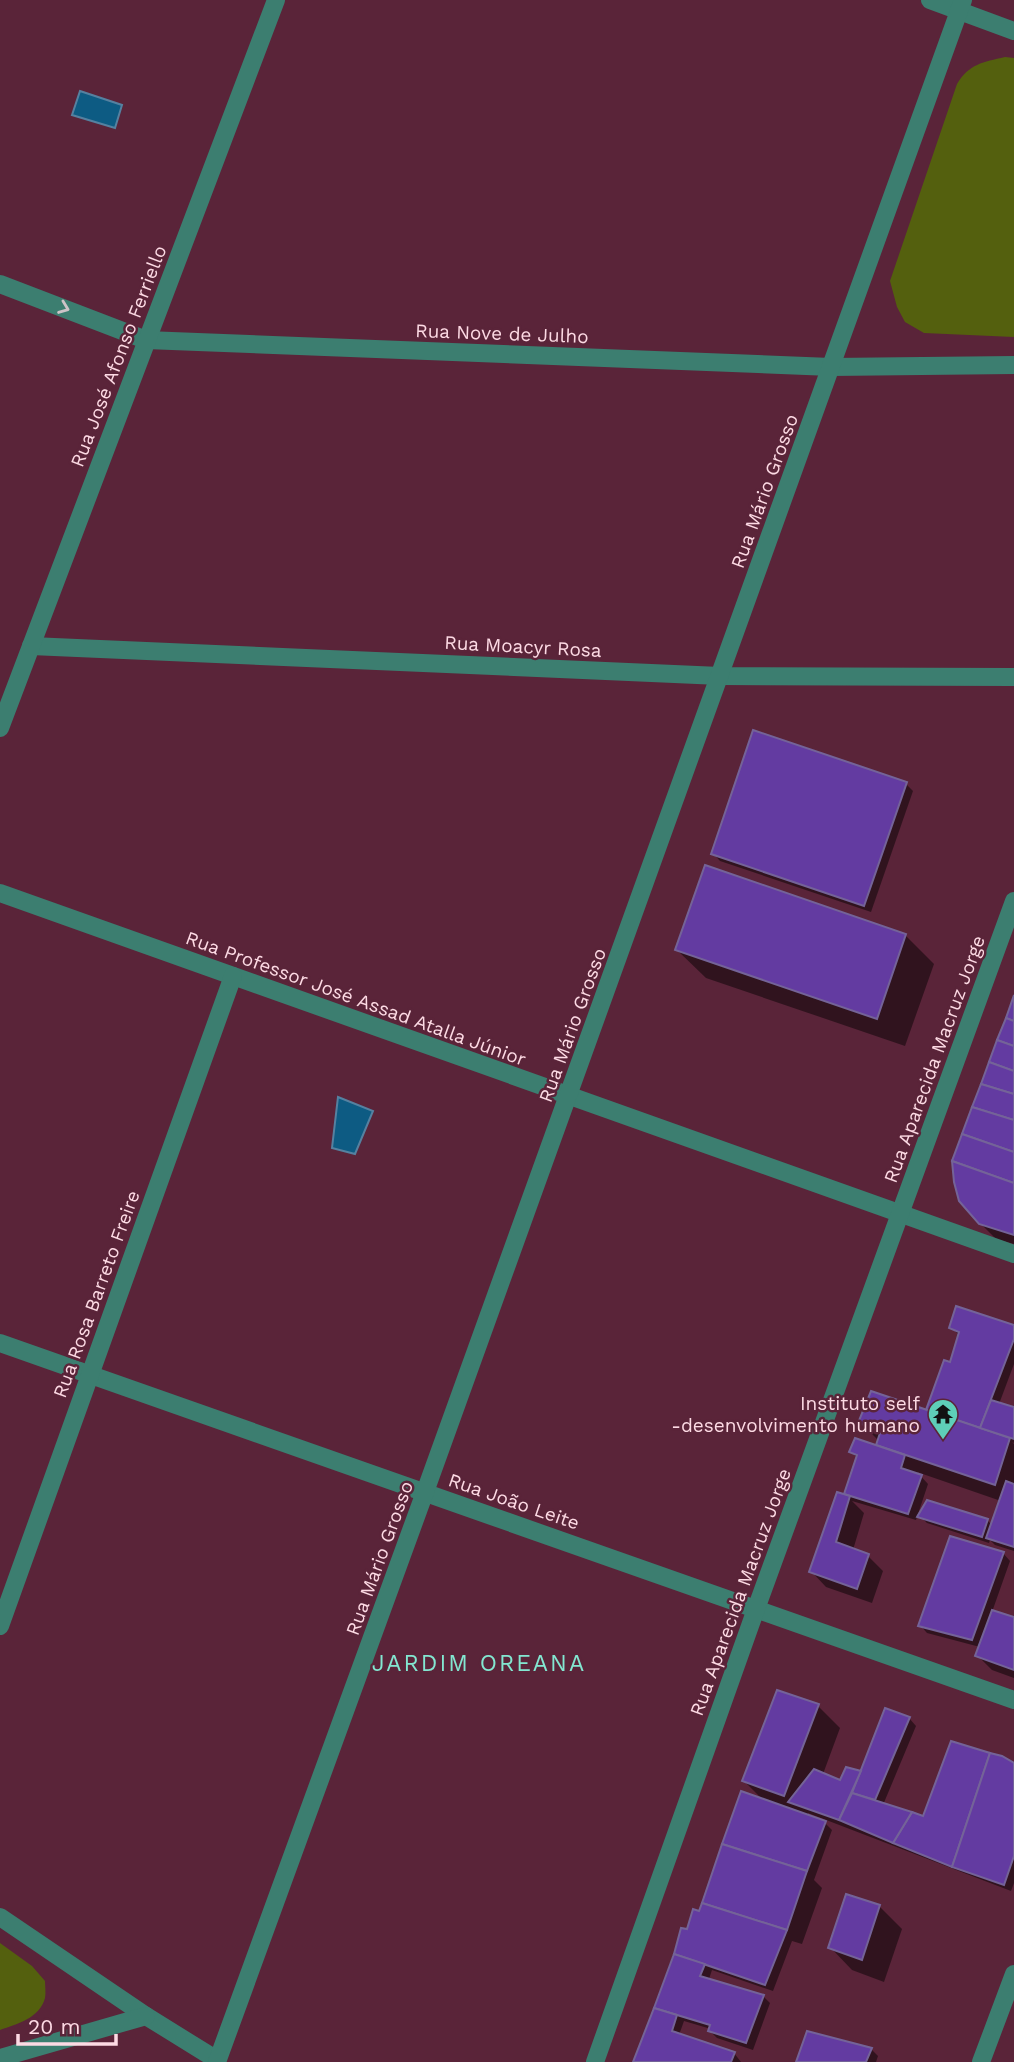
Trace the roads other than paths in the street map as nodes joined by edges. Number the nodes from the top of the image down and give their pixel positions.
1 (276, 0) edge
2 (930, 0) edge
3 (961, 5) edge
4 (1014, 31) edge
5 (0, 284) edge
6 (146, 340) junction
7 (1014, 366) edge
8 (831, 367) junction
9 (31, 646) junction
10 (720, 676) junction
11 (1014, 677) edge
12 (0, 728) edge
13 (0, 893) edge
14 (1014, 901) edge
15 (233, 976) junction
16 (569, 1096) junction
17 (901, 1213) junction
18 (1014, 1254) edge
19 (0, 1343) edge
20 (90, 1374) junction
21 (425, 1492) junction
22 (756, 1609) junction
23 (0, 1626) edge
24 (1014, 1700) edge
25 (0, 1917) edge
26 (1014, 1974) edge
27 (146, 2016) junction
28 (0, 2058) edge
29 (217, 2061) edge
30 (595, 2062) edge
31 (981, 2062) edge

1 - 6 street, Rua José Afonso Ferriello
2 - 3 street
3 - 4 street
3 - 8 street, Rua Mário Grosso
5 -> 6 street, Rua Nove de Julho
6 - 8 street, Rua Nove de Julho
6 - 9 street, Rua José Afonso Ferriello
7 - 8 street, Rua Nove de Julho
8 - 10 street, Rua Mário Grosso
9 - 10 street, Rua Moacyr Rosa
9 - 12 street, Rua José Afonso Ferriello
10 - 11 street, Rua Moacyr Rosa
10 - 16 street, Rua Mário Grosso
13 - 15 street, Rua Professor José Assad Atalla Júnior
14 - 17 street, Rua Aparecida Macruz Jorge
15 - 16 street, Rua Professor José Assad Atalla Júnior
15 - 20 street, Rua Rosa Barreto Freire
16 - 17 street, Rua Professor José Assad Atalla Júnior
16 - 21 street, Rua Mário Grosso
17 - 18 street, Rua Professor José Assad Atalla Júnior
17 - 22 street, Rua Aparecida Macruz Jorge
19 - 20 street, Rua João Leite
20 - 21 street, Rua João Leite
20 - 23 street, Rua Rosa Barreto Freire
21 - 22 street, Rua João Leite
21 - 29 street, Rua Mário Grosso
22 - 24 street, Rua João Leite
22 - 30 street, Rua Aparecida Macruz Jorge
25 - 27 street
26 - 31 street
27 - 28 street
27 - 29 street

